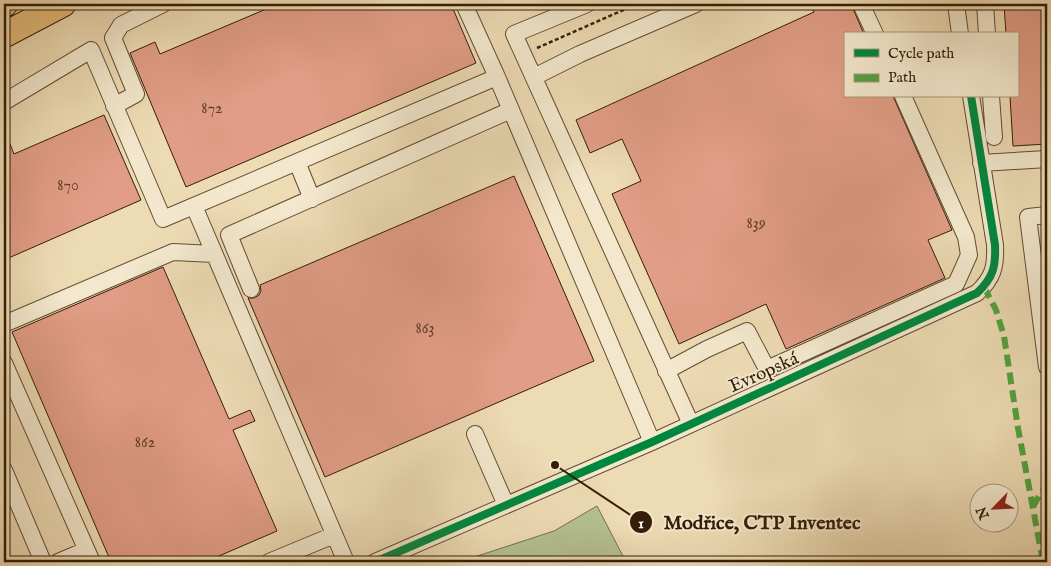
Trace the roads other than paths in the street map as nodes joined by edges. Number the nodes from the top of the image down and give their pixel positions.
1 (63, 4) edge
2 (163, 4) edge
3 (464, 4) edge
4 (587, 4) edge
5 (696, 4) edge
6 (861, 4) edge
7 (956, 4) edge
8 (985, 4) edge
9 (874, 32) edge
10 (960, 32) edge
11 (987, 32) edge
12 (4, 35) edge
13 (113, 38) junction
14 (91, 50) junction
15 (497, 77) junction
16 (534, 77) junction
17 (904, 98) edge
18 (970, 98) edge
19 (991, 98) edge
20 (4, 102) edge
21 (114, 106) junction
22 (511, 110) junction
23 (994, 137) dead end
24 (1047, 159) edge
25 (1022, 161) junction
26 (297, 162) junction
27 (981, 163) junction
28 (1047, 171) edge
29 (312, 199) junction
30 (194, 206) junction
31 (1047, 215) edge
32 (214, 254) junction
33 (252, 288) dead end
34 (4, 324) edge
35 (4, 363) edge
36 (1047, 367) edge
37 (666, 371) junction
38 (691, 424) junction
39 (475, 434) dead end
40 (652, 442) junction
41 (4, 470) edge
42 (506, 506) junction
43 (334, 535) junction
44 (89, 556) edge
45 (43, 562) edge
46 (58, 562) edge
47 (269, 562) edge
48 (346, 562) edge
49 (375, 562) edge

1 - 12 highway
2 - 13 street
3 - 15 street
4 - 16 street
5 - 16 street
6 - 9 street
7 - 10 street
8 - 11 street
13 - 14 street
13 - 21 street
14 - 20 street
14 - 21 street
15 - 22 street
15 - 26 street
16 - 37 street
17 - 37 street
18 - 27 street, Evropská
19 - 23 street
21 - 30 street
22 - 29 street
22 - 40 street
24 - 25 street
25 - 27 street
25 - 28 street
26 - 29 street
26 - 30 street
27 - 38 street, Evropská
29 - 33 street
30 - 32 street
31 - 36 street
32 - 34 street
32 - 43 street
35 - 44 street
37 - 38 street
38 - 40 street, Evropská
39 - 42 street
40 - 42 street, Evropská
41 - 45 street
42 - 49 street, Evropská
43 - 47 street
43 - 48 street
44 - 46 street

